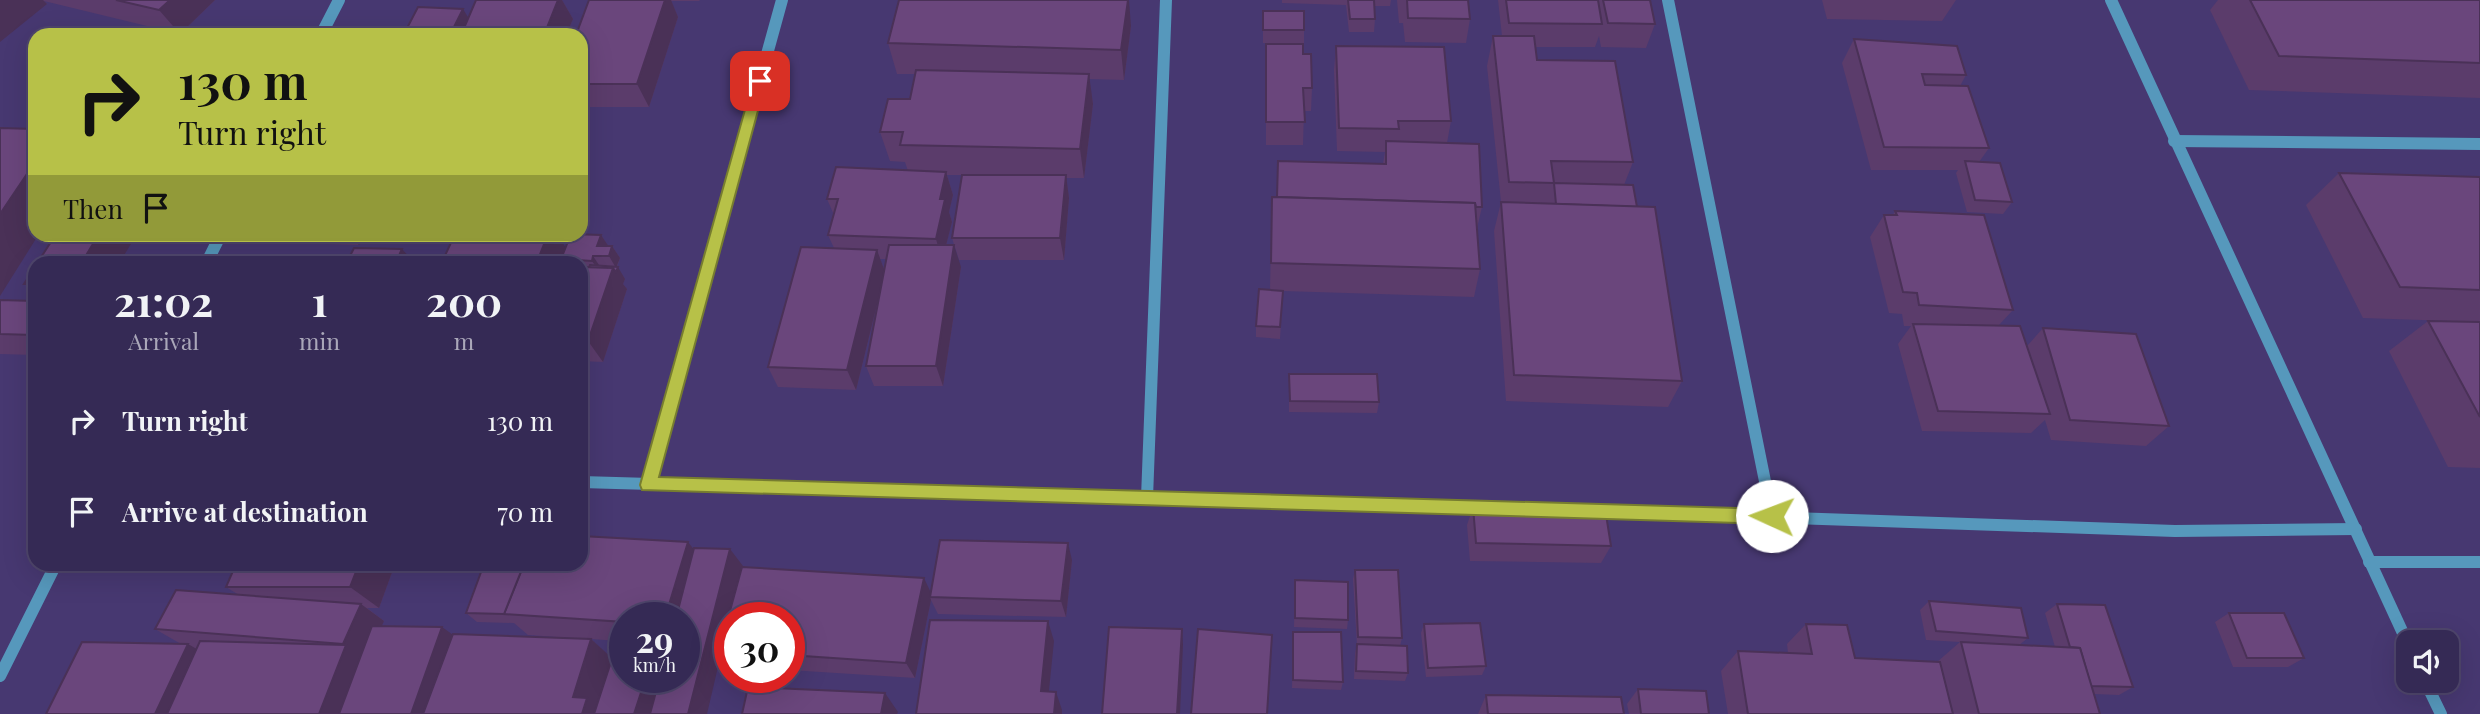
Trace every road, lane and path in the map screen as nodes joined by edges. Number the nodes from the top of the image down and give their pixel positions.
1 (339, 0) edge
2 (782, 0) edge
3 (1166, 0) edge
4 (1668, 0) edge
5 (2111, 0) edge
6 (325, 28) edge
7 (2174, 141) junction
8 (2480, 144) edge
9 (588, 482) edge
10 (648, 485) junction
11 (1147, 498) junction
12 (1494, 508) edge
13 (1578, 511) edge
14 (1772, 516) junction
15 (2356, 530) junction
16 (2370, 562) junction
17 (2480, 562) edge
18 (53, 571) edge
19 (2402, 630) edge
20 (0, 676) edge
21 (2431, 693) edge
22 (2441, 714) edge

1 - 6 street
2 - 10 street
3 - 11 street
4 - 14 street
5 - 7 street
7 - 8 street
7 - 15 street
9 - 10 street
10 - 11 street
11 - 12 street
13 - 14 street
14 - 15 street
15 - 16 street
16 - 17 street
16 - 19 street
18 - 20 street
21 - 22 street

